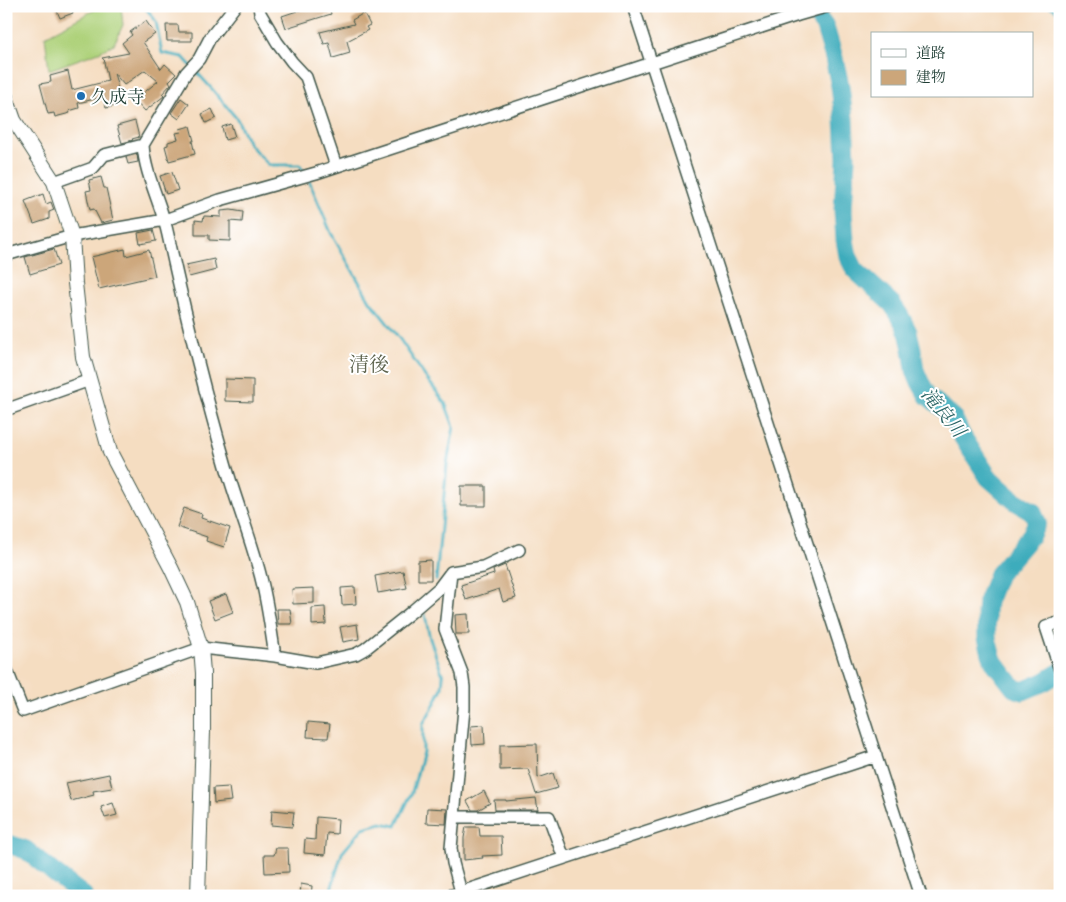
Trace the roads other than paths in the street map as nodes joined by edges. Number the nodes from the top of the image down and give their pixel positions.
1 (235, 6) edge
2 (259, 6) edge
3 (633, 6) edge
4 (828, 7) edge
5 (651, 63) junction
6 (6, 97) edge
7 (143, 145) junction
8 (336, 166) junction
9 (54, 182) junction
10 (165, 220) junction
11 (72, 236) junction
12 (6, 255) edge
13 (90, 380) junction
14 (11, 408) dead end
15 (519, 550) dead end
16 (451, 572) junction
17 (1060, 622) edge
18 (200, 648) junction
19 (275, 656) junction
20 (6, 668) edge
21 (1060, 670) edge
22 (876, 756) junction
23 (454, 817) junction
24 (564, 858) junction
25 (462, 892) junction
26 (198, 896) edge
27 (449, 896) edge
28 (921, 896) edge

1 - 7 street
2 - 8 street
3 - 5 street
4 - 5 street
5 - 8 street
5 - 22 street
6 - 9 street
7 - 9 street
7 - 10 street
8 - 10 street
9 - 11 street
10 - 11 street
10 - 19 street
11 - 12 street
11 - 13 street
13 - 14 street
13 - 18 street
15 - 16 street
16 - 19 street
16 - 23 street
17 - 21 street
18 - 19 street
18 - 20 street
18 - 26 street
22 - 24 street
22 - 28 street
23 - 24 street
23 - 25 street
24 - 25 street
25 - 27 street

